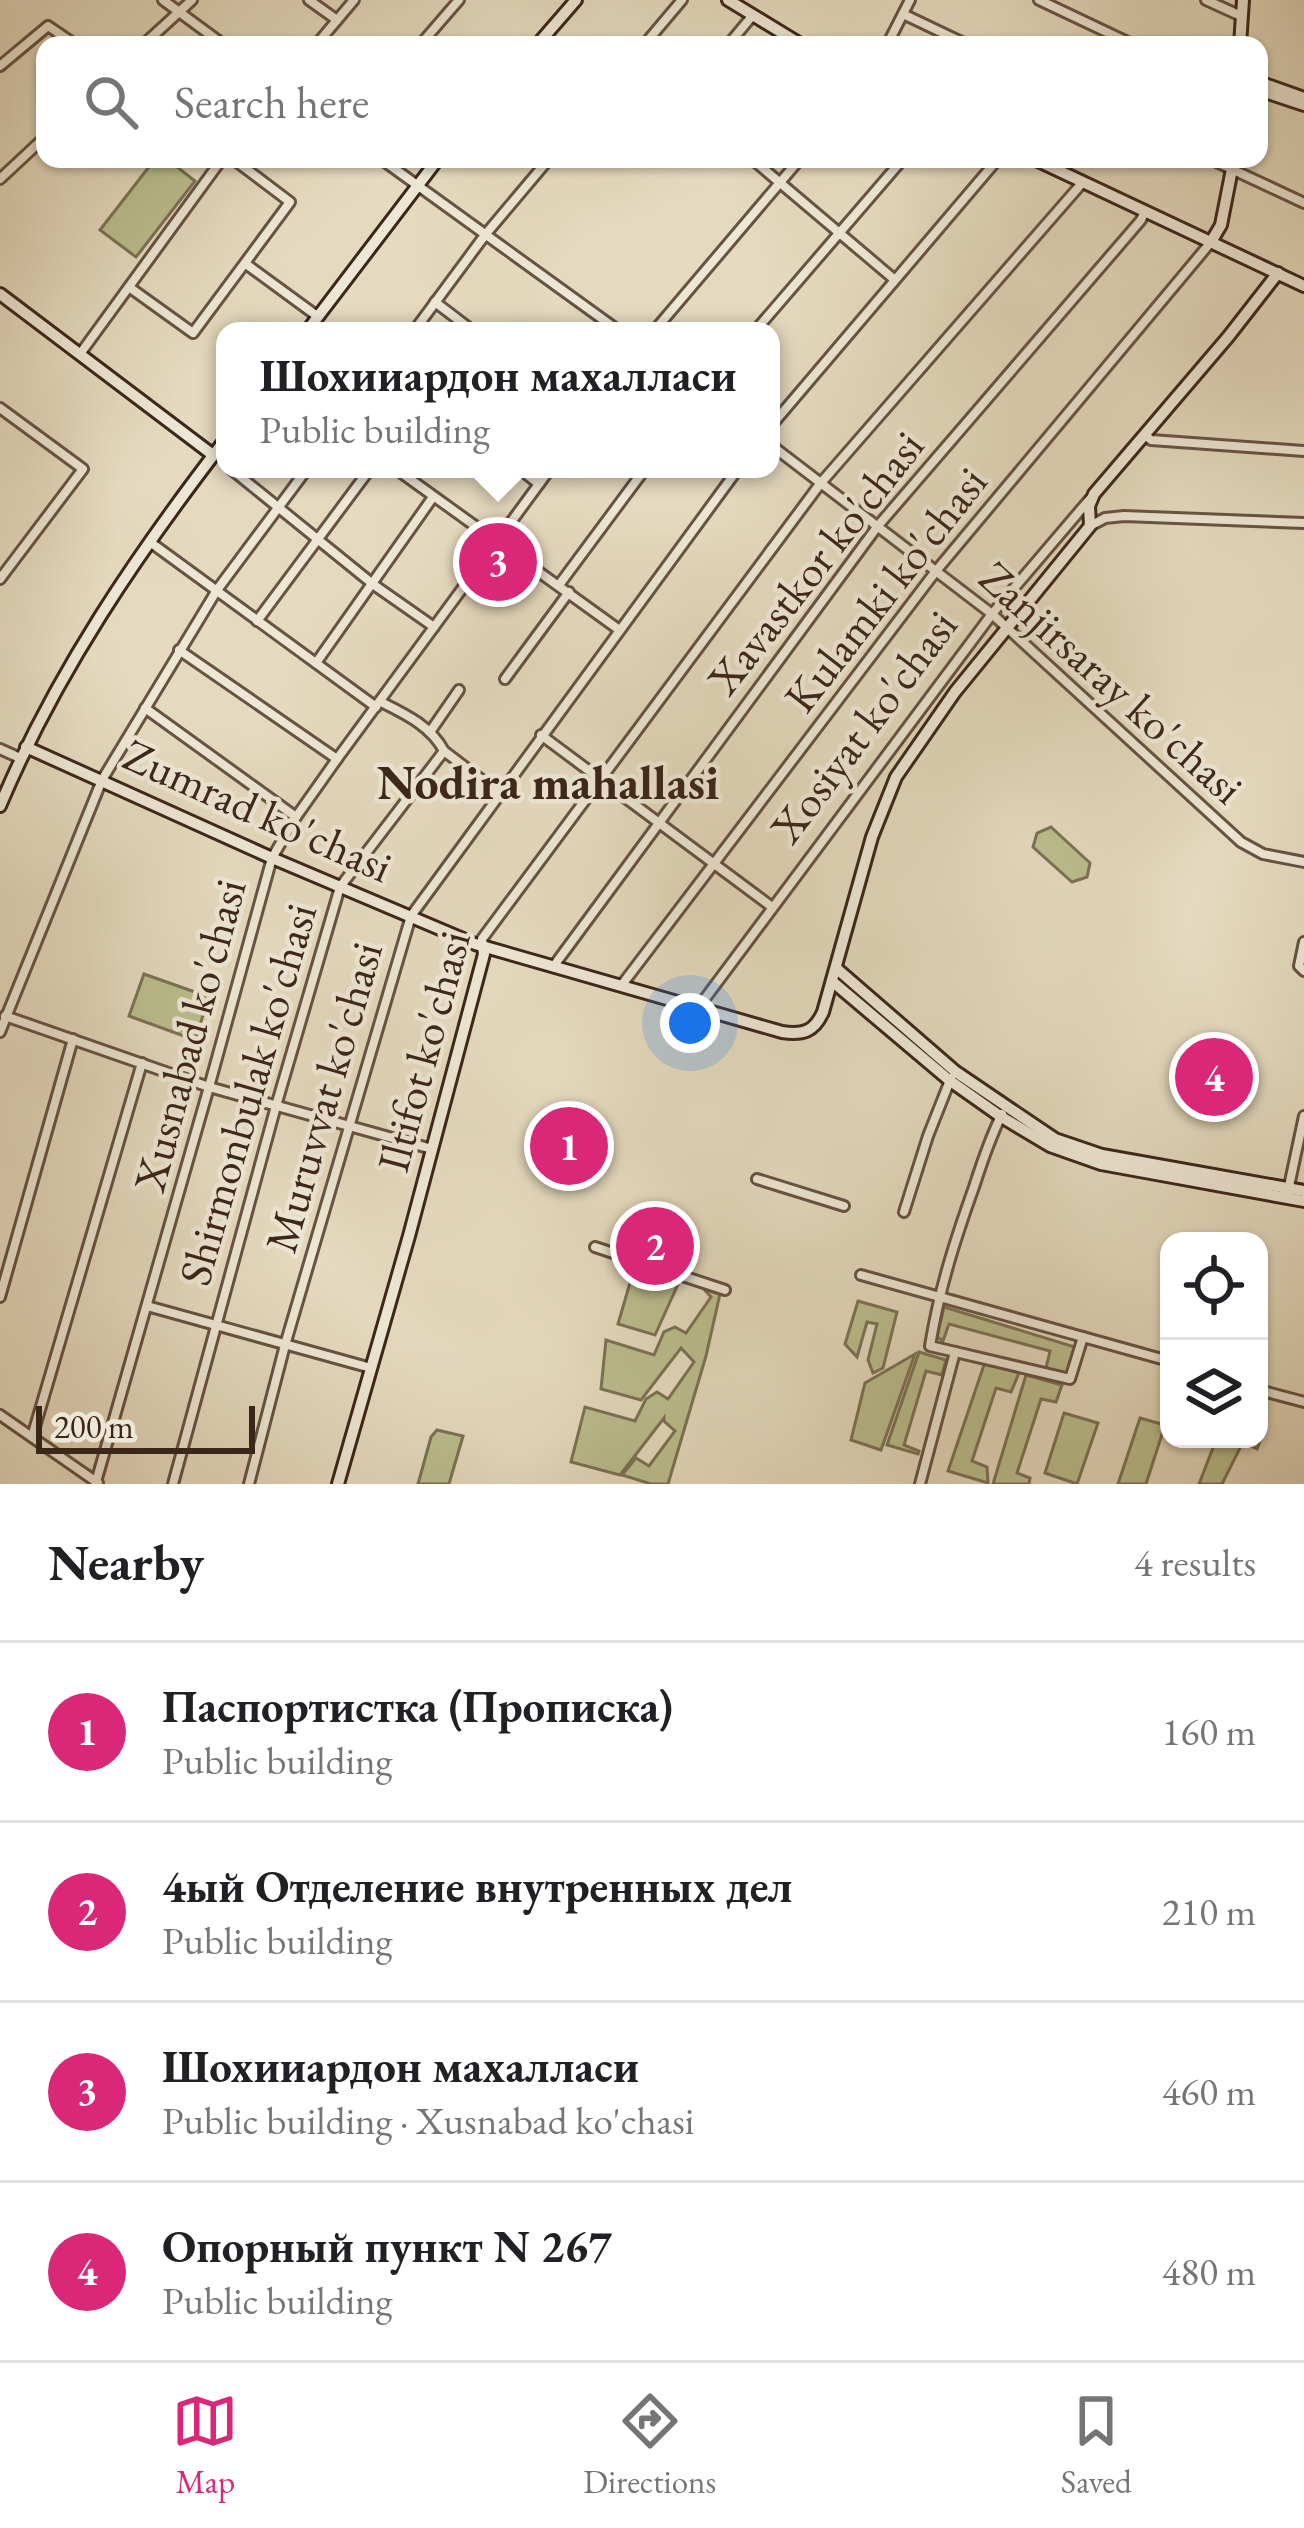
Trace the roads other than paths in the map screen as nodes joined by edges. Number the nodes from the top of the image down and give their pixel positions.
1 (163, 0) edge
2 (192, 0) edge
3 (309, 0) edge
4 (354, 0) edge
5 (459, 0) edge
6 (576, 0) edge
7 (682, 0) edge
8 (728, 0) edge
9 (910, 0) edge
10 (1039, 0) edge
11 (1205, 0) edge
12 (1240, 8) edge
13 (179, 13) junction
14 (903, 14) junction
15 (753, 15) junction
16 (337, 20) junction
17 (36, 36) edge
18 (36, 36) edge
19 (63, 36) edge
20 (153, 36) edge
21 (211, 36) edge
22 (324, 36) edge
23 (428, 36) edge
24 (545, 36) edge
25 (652, 36) edge
26 (736, 36) edge
27 (787, 36) edge
28 (892, 36) edge
29 (949, 36) edge
30 (1115, 36) edge
31 (0, 67) edge
32 (1268, 89) edge
33 (1304, 101) edge
34 (36, 144) edge
35 (215, 168) edge
36 (244, 168) edge
37 (394, 168) edge
38 (430, 168) edge
39 (541, 168) edge
40 (763, 168) edge
41 (792, 168) edge
42 (894, 168) edge
43 (990, 168) edge
44 (1053, 168) edge
45 (1229, 168) edge
46 (1238, 168) edge
47 (0, 178) edge
48 (780, 182) junction
49 (1083, 182) junction
50 (416, 185) junction
51 (1304, 202) edge
52 (1145, 211) junction
53 (839, 232) junction
54 (485, 235) junction
55 (1211, 242) junction
56 (246, 265) junction
57 (1278, 273) junction
58 (895, 280) junction
59 (129, 286) junction
60 (1304, 286) edge
61 (0, 294) edge
62 (435, 302) junction
63 (317, 316) junction
64 (313, 322) edge
65 (420, 322) edge
66 (461, 322) edge
67 (606, 322) edge
68 (662, 322) edge
69 (762, 322) edge
70 (80, 354) junction
71 (4, 411) edge
72 (780, 415) edge
73 (0, 425) edge
74 (1145, 435) junction
75 (216, 451) edge
76 (1304, 451) edge
77 (780, 452) edge
78 (213, 455) junction
79 (216, 457) edge
80 (241, 478) edge
81 (301, 478) edge
82 (364, 478) edge
83 (408, 478) edge
84 (531, 478) edge
85 (543, 478) edge
86 (639, 478) edge
87 (731, 478) edge
88 (539, 484) junction
89 (820, 484) junction
90 (1094, 494) junction
91 (433, 497) junction
92 (277, 507) junction
93 (1304, 524) edge
94 (1090, 526) junction
95 (877, 527) junction
96 (319, 541) junction
97 (496, 541) junction
98 (150, 542) junction
99 (936, 571) junction
100 (0, 579) edge
101 (374, 585) junction
102 (559, 585) junction
103 (217, 590) junction
104 (568, 592) junction
105 (992, 614) junction
106 (257, 621) junction
107 (1007, 626) junction
108 (434, 627) junction
109 (618, 629) junction
110 (179, 650) junction
111 (316, 663) junction
112 (505, 679) dead end
113 (459, 690) dead end
114 (379, 705) junction
115 (145, 707) junction
116 (430, 732) junction
117 (541, 735) junction
118 (0, 749) edge
119 (444, 751) junction
120 (23, 752) junction
121 (337, 759) junction
122 (102, 780) junction
123 (600, 780) junction
124 (499, 793) junction
125 (0, 806) edge
126 (296, 817) junction
127 (657, 823) junction
128 (272, 858) junction
129 (1304, 862) edge
130 (714, 866) junction
131 (340, 887) junction
132 (772, 907) junction
133 (411, 916) junction
134 (1304, 942) edge
135 (483, 946) junction
136 (553, 967) junction
137 (836, 968) junction
138 (1304, 971) edge
139 (832, 982) junction
140 (621, 986) junction
141 (698, 1008) junction
142 (2, 1015) edge
143 (0, 1032) edge
144 (73, 1039) junction
145 (142, 1063) junction
146 (953, 1076) junction
147 (209, 1087) junction
148 (277, 1106) junction
149 (1003, 1113) junction
150 (1304, 1116) edge
151 (349, 1126) junction
152 (433, 1150) junction
153 (757, 1179) dead end
154 (1304, 1191) edge
155 (1288, 1193) junction
156 (1304, 1201) edge
157 (844, 1206) dead end
158 (904, 1212) dead end
159 (595, 1247) dead end
160 (861, 1275) dead end
161 (725, 1290) dead end
162 (0, 1297) edge
163 (938, 1298) junction
164 (147, 1306) junction
165 (215, 1327) junction
166 (1083, 1337) junction
167 (285, 1346) junction
168 (955, 1352) junction
169 (1160, 1358) edge
170 (370, 1368) junction
171 (1268, 1392) edge
172 (1304, 1402) edge
173 (0, 1415) edge
174 (32, 1437) junction
175 (97, 1483) edge
176 (173, 1484) edge
177 (249, 1484) edge
178 (338, 1484) edge
179 (920, 1484) edge

1 - 13 street
2 - 13 street
3 - 16 street
4 - 16 street
5 - 23 street
6 - 24 main road
7 - 25 street
8 - 15 main road
9 - 14 street
10 - 30 street
11 - 12 street
13 - 20 street
13 - 21 street
14 - 28 street
14 - 29 street
15 - 26 street
15 - 27 main road
16 - 22 street
17 - 19 street
18 - 31 street
32 - 33 main road
34 - 47 street
35 - 59 street
36 - 56 street
37 - 50 street
38 - 50 main road
39 - 54 street
40 - 48 street
41 - 48 street
42 - 53 street
43 - 58 street
44 - 49 main road
45 - 55 main road
46 - 51 street
48 - 53 street
48 - 68 street
49 - 52 main road
49 - 89 street, Iltifot ko'chasi
50 - 54 street
50 - 63 main road
52 - 55 main road
52 - 95 street, Xavastkor ko'chasi
53 - 58 street
53 - 69 street
54 - 62 street
54 - 67 street
55 - 57 main road
55 - 99 street, Kulamki ko'chasi
56 - 59 street
56 - 63 street
57 - 60 main road
57 - 74 main road, Xosiyat ko'chasi
58 - 72 street
59 - 70 street
61 - 70 main road
62 - 65 street
62 - 66 street
63 - 64 main road
70 - 78 main road
71 - 73 street
71 - 100 street
74 - 76 street
74 - 90 main road, Xosiyat ko'chasi
75 - 78 main road
77 - 89 street, Zanjirsaray ko'chasi
78 - 79 street
78 - 98 main road
80 - 92 street
81 - 92 street
82 - 96 street
83 - 91 street
84 - 88 street
85 - 88 street, Xusnabad ko'chasi
86 - 102 street
87 - 109 street, Muruvvat ko'chasi
88 - 97 street, Xusnabad ko'chasi
89 - 95 street, Zanjirsaray ko'chasi
89 - 123 street, Iltifot ko'chasi
90 - 94 main road
90 - 105 street, Xosiyat ko'chasi
91 - 97 street
91 - 101 street
92 - 96 street
92 - 103 street
93 - 94 street
94 - 107 main road, Xosiyat ko'chasi
95 - 99 street, Zanjirsaray ko'chasi
95 - 127 street, Xavastkor ko'chasi
96 - 101 street
96 - 106 street
97 - 102 street
97 - 108 street, Xusnabad ko'chasi
98 - 103 street
98 - 120 main road
99 - 105 street, Zanjirsaray ko'chasi
99 - 130 street, Kulamki ko'chasi
101 - 108 street
101 - 111 street
102 - 104 street
103 - 106 street
103 - 110 street
104 - 109 street
104 - 112 street
105 - 107 street, Zanjirsaray ko'chasi
105 - 132 street, Xosiyat ko'chasi
106 - 111 street
107 - 129 street, Zanjirsaray ko'chasi
107 - 137 main road, Xosiyat ko'chasi
108 - 114 street, Xusnabad ko'chasi
109 - 117 street, Muruvvat ko'chasi
110 - 115 street
110 - 121 street
111 - 114 street
113 - 116 street
114 - 116 street
114 - 121 street, Xusnabad ko'chasi
115 - 122 street
115 - 126 street
116 - 119 street
117 - 123 street
117 - 124 street, Muruvvat ko'chasi
118 - 120 street
119 - 124 street
119 - 131 street, Shirmonbulak ko'chasi
120 - 122 main road, Zumrad ko'chasi
120 - 125 main road
121 - 126 street, Xusnabad ko'chasi
122 - 128 main road, Zumrad ko'chasi
122 - 142 street
123 - 127 street
123 - 135 street, Iltifot ko'chasi
124 - 133 street, Muruvvat ko'chasi
126 - 128 street, Xusnabad ko'chasi
127 - 130 street
127 - 136 street, Xavastkor ko'chasi
128 - 131 main road, Zumrad ko'chasi
128 - 147 street, Xusnabad ko'chasi
130 - 132 street
130 - 140 street, Kulamki ko'chasi
131 - 133 main road, Zumrad ko'chasi
131 - 148 street, Shirmonbulak ko'chasi
132 - 141 street, Xosiyat ko'chasi
133 - 135 main road, Zumrad ko'chasi
133 - 151 street, Muruvvat ko'chasi
134 - 138 street
135 - 136 main road, Zumrad ko'chasi
135 - 152 main road, Iltifot ko'chasi
136 - 140 main road, Zumrad ko'chasi
137 - 139 main road, Zumrad ko'chasi
137 - 146 main road
139 - 141 main road, Zumrad ko'chasi
139 - 146 main road
140 - 141 main road, Zumrad ko'chasi
142 - 143 street
142 - 144 street
144 - 145 street
144 - 162 street
145 - 147 street
145 - 174 street
146 - 149 main road
146 - 158 street
147 - 148 street
147 - 164 street, Xusnabad ko'chasi
148 - 151 street
148 - 165 street, Shirmonbulak ko'chasi
149 - 155 main road
149 - 163 street
150 - 155 street
151 - 152 street
151 - 167 street, Muruvvat ko'chasi
152 - 170 main road, Iltifot ko'chasi
153 - 157 street
154 - 155 main road
155 - 156 main road
159 - 161 street
160 - 163 street
163 - 166 street
163 - 168 street
164 - 165 street
164 - 175 street, Xusnabad ko'chasi
165 - 167 street
165 - 176 street, Shirmonbulak ko'chasi
166 - 168 street
166 - 169 street
167 - 170 street
167 - 177 street, Muruvvat ko'chasi
168 - 179 street
170 - 178 main road, Iltifot ko'chasi
171 - 172 street
173 - 174 street
174 - 175 street

